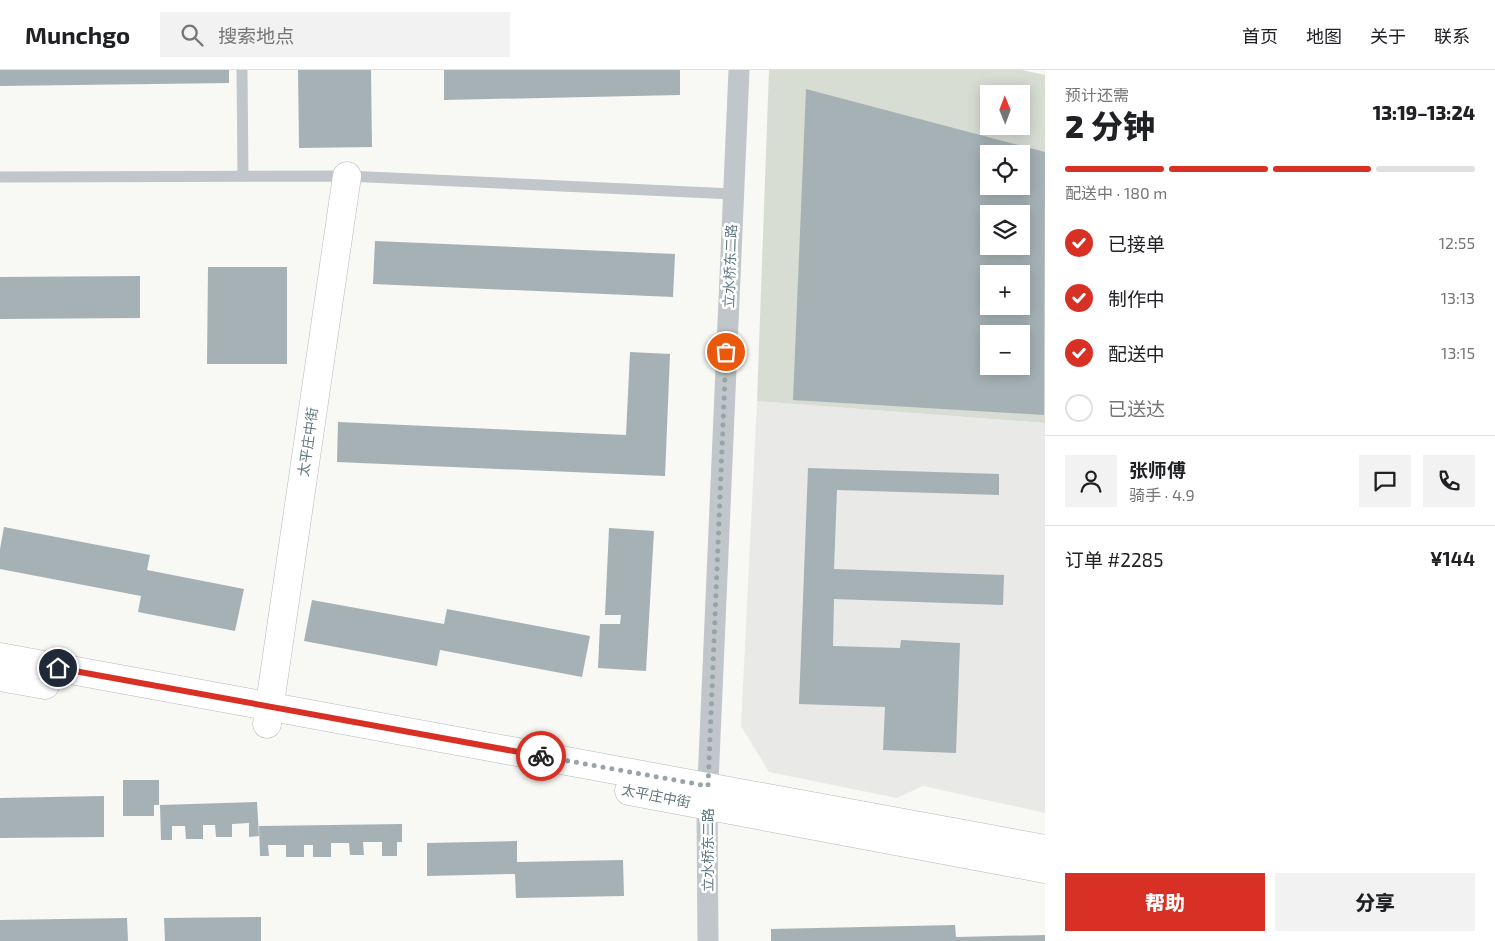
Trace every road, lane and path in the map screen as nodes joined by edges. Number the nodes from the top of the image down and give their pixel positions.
1 (242, 70) edge
2 (739, 70) edge
3 (243, 176) junction
4 (347, 176) junction
5 (0, 177) edge
6 (733, 194) junction
7 (0, 657) edge
8 (0, 677) edge
9 (268, 716) junction
10 (708, 796) junction
11 (1045, 849) edge
12 (1045, 869) edge
13 (708, 941) edge

1 - 3 lane
2 - 6 street, 立水桥东二路
3 - 4 lane
3 - 5 lane
4 - 6 lane
4 - 9 main road, 太平庄中街
6 - 10 street, 立水桥东二路
7 - 9 main road, 太平庄中街
8 - 9 main road, 太平庄中街
9 - 10 main road, 太平庄中街
10 - 11 main road, 太平庄中街
10 - 12 main road, 太平庄中街
10 - 13 street, 立水桥东二路

